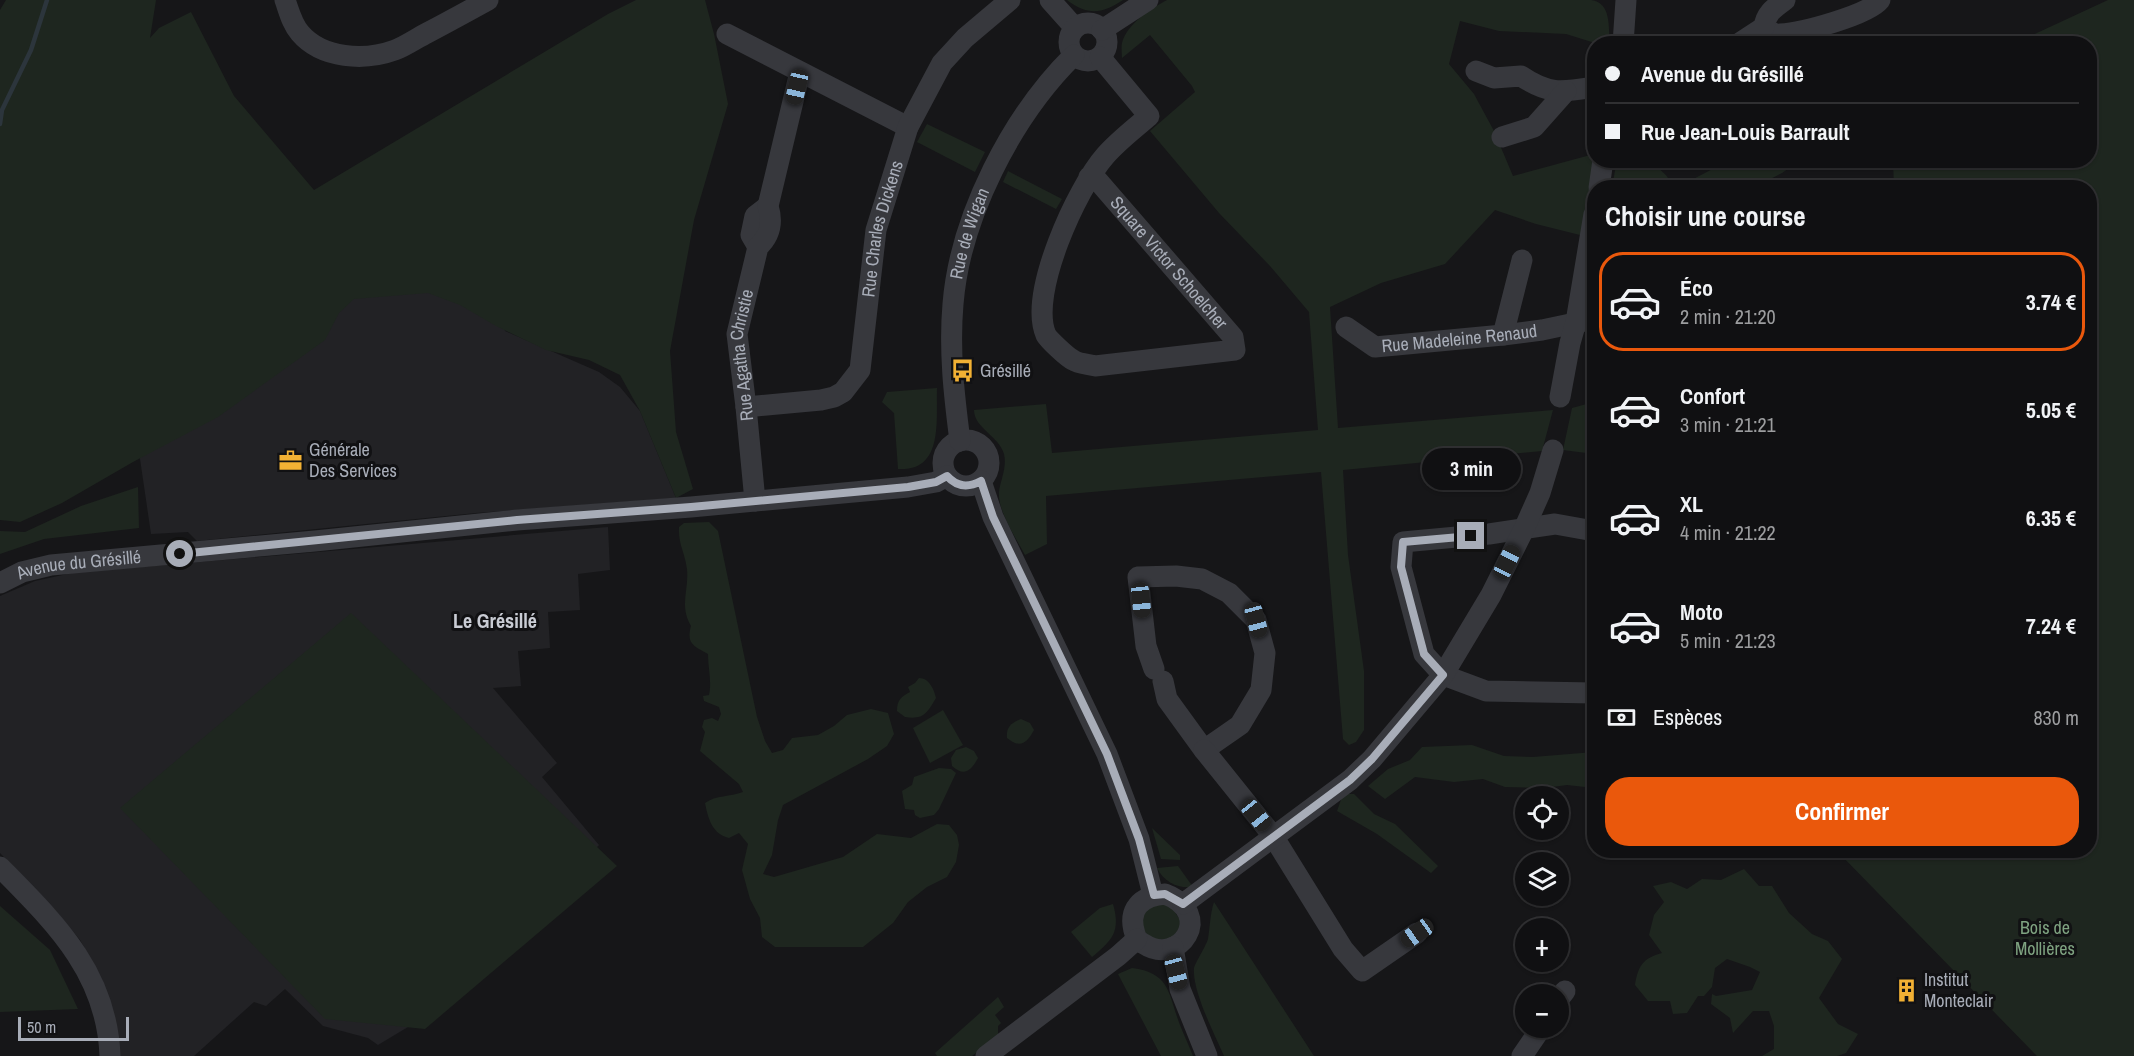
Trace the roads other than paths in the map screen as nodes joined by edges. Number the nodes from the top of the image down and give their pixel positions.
1 (285, 0) edge
2 (488, 0) edge
3 (1010, 0) edge
4 (1050, 0) edge
5 (1148, 0) edge
6 (1626, 0) edge
7 (1785, 0) edge
8 (1794, 0) edge
9 (1885, 0) edge
10 (1764, 27) junction
11 (1815, 27) junction
12 (1075, 28) junction
13 (1102, 30) junction
14 (727, 34) dead end
15 (1624, 36) edge
16 (1750, 36) edge
17 (1074, 55) junction
18 (1100, 57) junction
19 (800, 72) junction
20 (1476, 72) dead end
21 (1587, 88) edge
22 (1566, 91) junction
23 (908, 127) junction
24 (1502, 136) dead end
25 (1089, 177) junction
26 (1522, 260) dead end
27 (1587, 297) edge
28 (1585, 321) edge
29 (1346, 327) dead end
30 (1503, 335) junction
31 (1560, 397) dead end
32 (746, 407) junction
33 (960, 441) junction
34 (1553, 450) dead end
35 (947, 476) junction
36 (981, 481) junction
37 (755, 501) junction
38 (1524, 529) junction
39 (1587, 530) edge
40 (0, 583) edge
41 (1443, 675) junction
42 (1587, 693) edge
43 (1204, 750) junction
44 (1273, 836) junction
45 (0, 867) edge
46 (1154, 895) junction
47 (1183, 904) junction
48 (1417, 933) dead end
49 (1137, 939) junction
50 (1173, 947) junction
51 (1534, 1038) edge
52 (110, 1056) edge
53 (986, 1056) edge
54 (1207, 1056) edge
55 (1522, 1056) edge

1 - 2 street
3 - 23 street, Rue Charles Dickens
4 - 12 street
5 - 13 street
6 - 15 street
7 - 10 street
8 - 11 street
9 - 11 street
10 - 11 street
10 - 16 street
12 - 13 street
12 - 17 street
13 - 18 street
14 - 19 street
17 - 18 street
17 - 33 street, Rue de Wigan
18 - 25 street, Square Victor Schoelcher
19 - 23 street
19 - 32 street, Rue Agatha Christie
20 - 22 street
21 - 22 street
22 - 24 street
23 - 32 street, Rue Charles Dickens
25 - 25 street, Square Victor Schoelcher
26 - 30 street
27 - 28 street
28 - 30 street, Rue Madeleine Renaud
28 - 31 street
29 - 30 street, Rue Madeleine Renaud
32 - 37 street, Rue Agatha Christie
33 - 35 street
33 - 36 street
34 - 38 street
35 - 36 street
35 - 37 street, Avenue du Grésillé
36 - 46 street
37 - 40 street, Avenue du Grésillé
38 - 39 street
38 - 41 street
38 - 41 street
41 - 42 street
41 - 44 street
43 - 43 street
43 - 44 street
44 - 47 street
44 - 48 street
45 - 52 street
46 - 47 street
46 - 49 street
47 - 50 street
49 - 50 street
49 - 53 street
50 - 54 street
51 - 55 street

